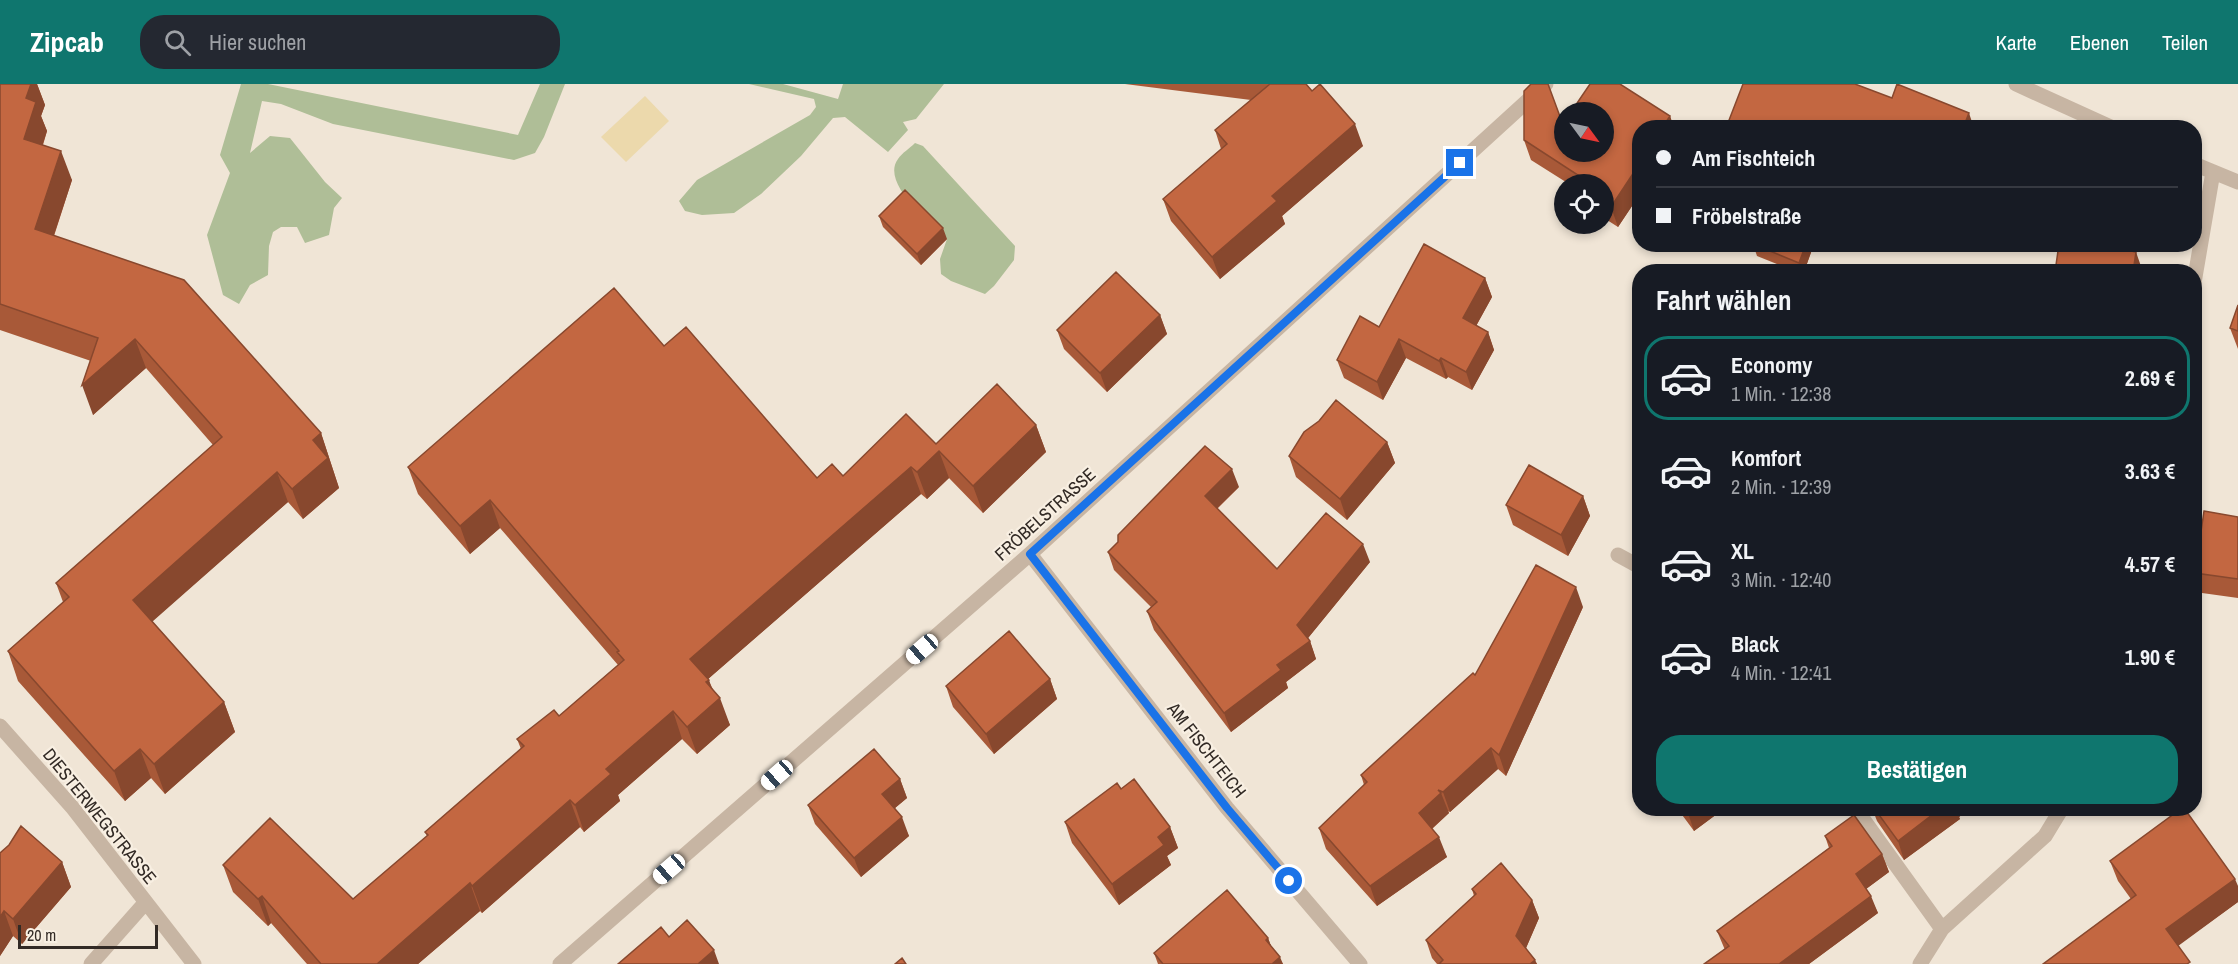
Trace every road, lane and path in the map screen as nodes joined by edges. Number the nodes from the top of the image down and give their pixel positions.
1 (1546, 84) edge
2 (2016, 84) edge
3 (2095, 120) edge
4 (2202, 167) edge
5 (2213, 172) junction
6 (2238, 182) edge
7 (2202, 236) edge
8 (1030, 554) junction
9 (1618, 555) dead end
10 (1632, 563) edge
11 (0, 726) edge
12 (1861, 816) edge
13 (2057, 816) edge
14 (145, 903) junction
15 (1942, 929) junction
16 (91, 964) edge
17 (194, 964) edge
18 (560, 964) edge
19 (1360, 964) edge
20 (1920, 964) edge

1 - 8 street, FRÖBELSTRASSE
2 - 3 street
4 - 5 street
5 - 6 street
5 - 7 street
8 - 18 street, FRÖBELSTRASSE
8 - 19 street, AM FISCHTEICH
9 - 10 street
11 - 14 street, DIESTERWEGSTRASSE
12 - 15 street
13 - 15 street
14 - 16 street
14 - 17 street, DIESTERWEGSTRASSE
15 - 20 street

